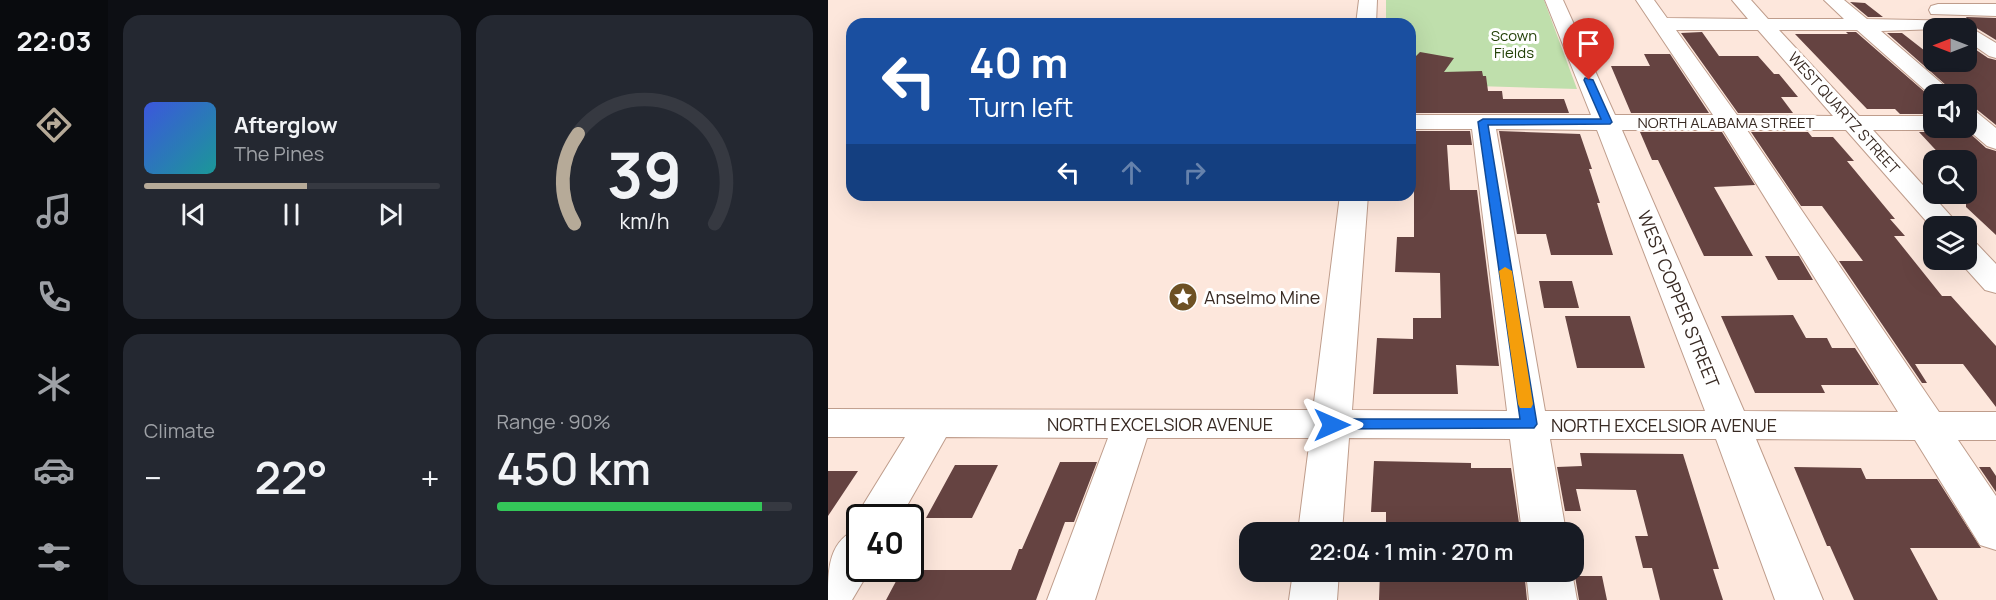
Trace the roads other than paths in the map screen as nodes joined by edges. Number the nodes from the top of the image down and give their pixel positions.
1 (1368, 0) edge
2 (1554, 0) edge
3 (1741, 0) edge
4 (1833, 0) edge
5 (1931, 5) edge
6 (1996, 10) edge
7 (1654, 12) edge
8 (1366, 18) edge
9 (1949, 18) edge
10 (1763, 24) junction
11 (1862, 25) junction
12 (1923, 27) edge
13 (1977, 38) edge
14 (1996, 52) edge
15 (1931, 84) edge
16 (1416, 122) edge
17 (1483, 122) junction
18 (1607, 122) junction
19 (1730, 122) junction
20 (1977, 122) edge
21 (1853, 123) junction
22 (1923, 123) edge
23 (1996, 141) edge
24 (1353, 201) edge
25 (1937, 216) edge
26 (1977, 262) edge
27 (1996, 283) edge
28 (828, 423) edge
29 (934, 424) junction
30 (1529, 424) junction
31 (1132, 425) junction
32 (1332, 425) junction
33 (1731, 425) junction
34 (1996, 426) edge
35 (1926, 427) junction
36 (885, 504) edge
37 (1321, 522) edge
38 (1543, 522) edge
39 (1996, 532) edge
40 (846, 569) edge
41 (1315, 582) edge
42 (1550, 582) edge
43 (828, 598) edge
44 (1071, 600) edge
45 (1312, 600) edge
46 (1553, 600) edge
47 (1799, 600) edge

1 - 8 street
2 - 18 street, WEST COPPER STREET
3 - 10 street, WEST QUARTZ STREET
4 - 11 street
5 - 6 street
5 - 9 street
7 - 10 street
7 - 19 street
10 - 11 street
10 - 21 street, WEST QUARTZ STREET
11 - 12 street
11 - 15 street
13 - 14 street
16 - 17 street, NORTH ALABAMA STREET
17 - 18 street, NORTH ALABAMA STREET
17 - 30 street
18 - 19 street, NORTH ALABAMA STREET
18 - 33 street, WEST COPPER STREET
19 - 21 street, NORTH ALABAMA STREET
19 - 35 street
20 - 23 street
21 - 22 street, NORTH ALABAMA STREET
21 - 25 street, WEST QUARTZ STREET
24 - 32 street
26 - 27 street
28 - 29 street, NORTH EXCELSIOR AVENUE
29 - 31 street, NORTH EXCELSIOR AVENUE
29 - 36 street
30 - 32 street, NORTH EXCELSIOR AVENUE
30 - 33 street, NORTH EXCELSIOR AVENUE
30 - 38 street
31 - 32 street, NORTH EXCELSIOR AVENUE
31 - 44 street
32 - 37 street
33 - 35 street, NORTH EXCELSIOR AVENUE
33 - 47 street, WEST COPPER STREET
34 - 35 street, NORTH EXCELSIOR AVENUE
35 - 39 street
40 - 43 street
41 - 45 street
42 - 46 street

